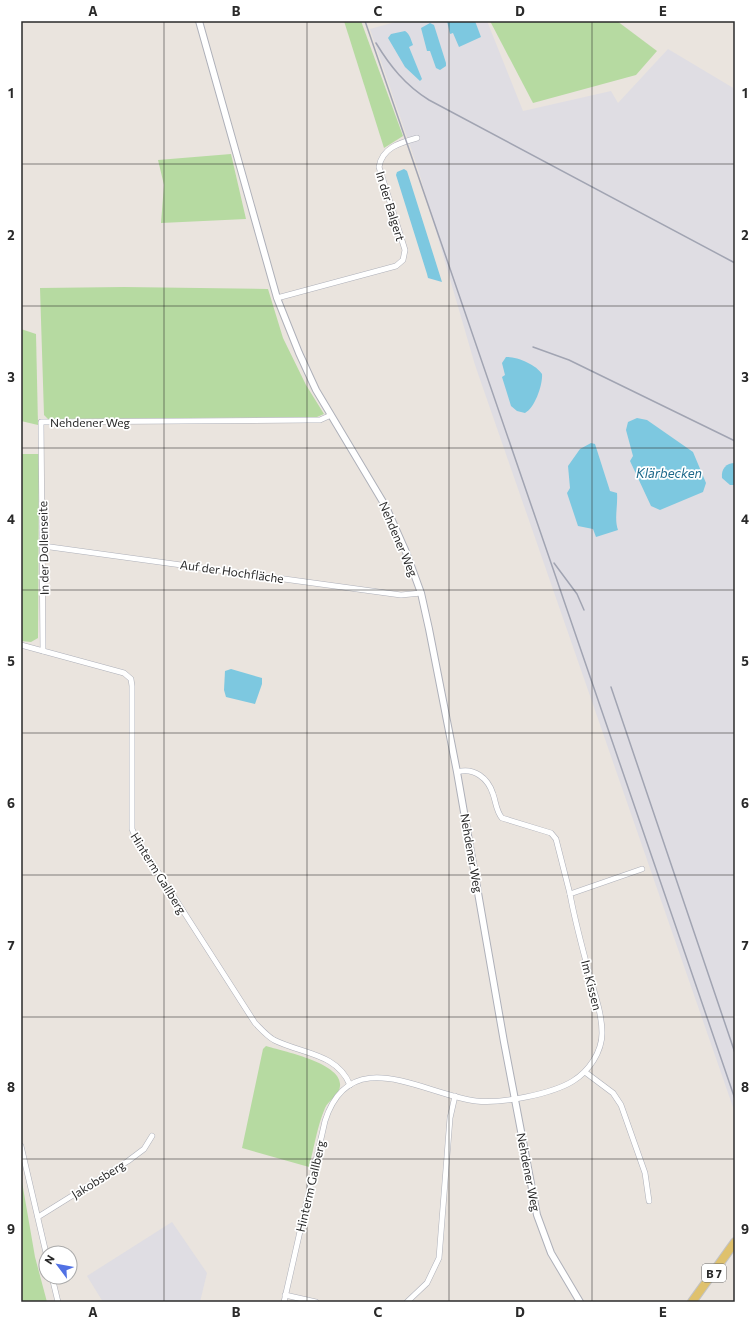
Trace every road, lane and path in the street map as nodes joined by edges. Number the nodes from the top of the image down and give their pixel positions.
1 (199, 21) edge
2 (417, 138) dead end
3 (277, 298) junction
4 (331, 415) junction
5 (41, 422) joint
6 (43, 546) junction
7 (421, 592) junction
8 (21, 645) edge
9 (43, 651) junction
10 (457, 772) junction
11 (642, 869) dead end
12 (570, 894) junction
13 (585, 1072) junction
14 (350, 1085) junction
15 (455, 1096) junction
16 (516, 1098) junction
17 (152, 1136) dead end
18 (21, 1146) edge
19 (649, 1201) dead end
20 (38, 1217) junction
21 (735, 1242) edge
22 (44, 1245) edge
23 (54, 1285) edge
24 (286, 1295) junction
25 (58, 1302) edge
26 (284, 1302) edge
27 (316, 1302) edge
28 (407, 1302) edge
29 (580, 1302) edge
30 (692, 1302) edge

1 - 3 street, Nehdener Weg
2 - 3 street, In der Balgert
3 - 4 street, Nehdener Weg
4 - 5 street, Nehdener Weg
4 - 7 street, Nehdener Weg
5 - 6 street, In der Dollenseite
6 - 7 street, Auf der Hochfläche
6 - 9 street, In der Dollenseite
7 - 10 street, Nehdener Weg
8 - 9 street
9 - 14 street, Hinterm Gallberg
10 - 12 street, Im Kissen
10 - 16 street, Nehdener Weg
11 - 12 street
12 - 13 street, Im Kissen
13 - 16 street, Im Kissen
13 - 19 street
14 - 15 street, Hinterm Gallberg
14 - 24 street, Hinterm Gallberg
15 - 16 street, Hinterm Gallberg
15 - 28 street
16 - 29 street, Nehdener Weg
17 - 20 street, Jakobsberg
18 - 20 street
20 - 22 street
21 - 30 main road, B 7
23 - 25 street
24 - 26 street, Hinterm Gallberg
24 - 27 street

